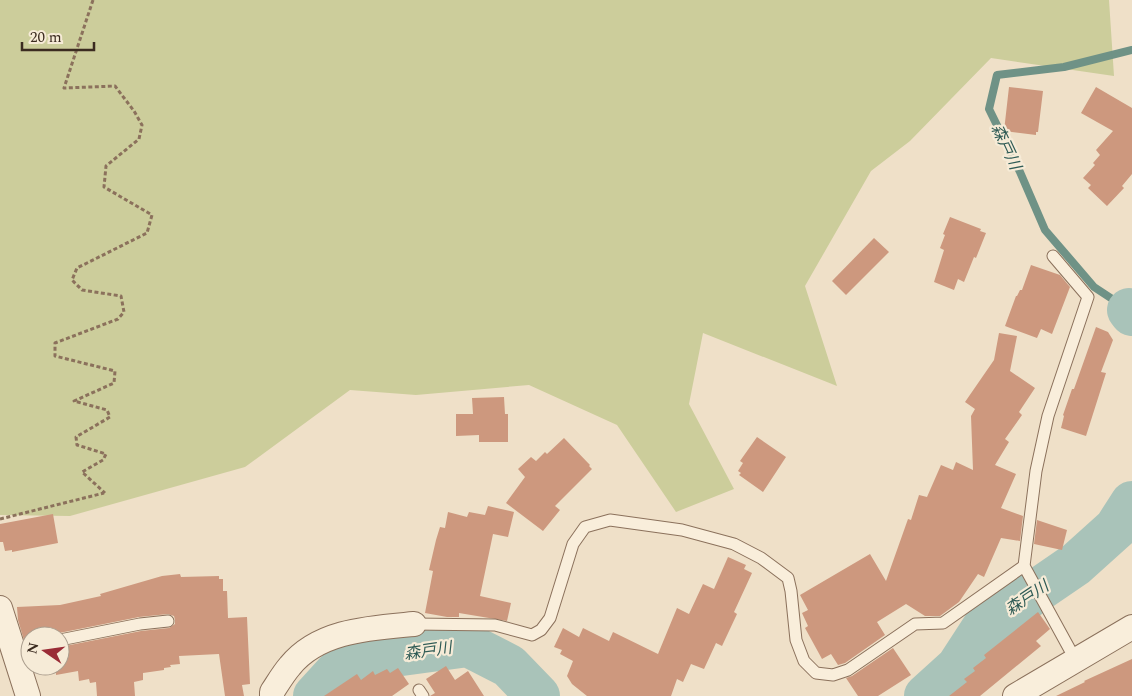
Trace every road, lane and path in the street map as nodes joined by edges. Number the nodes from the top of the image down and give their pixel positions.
1 (93, 0) edge
2 (1053, 256) dead end
3 (0, 518) edge
4 (1026, 569) junction
5 (0, 608) edge
6 (168, 621) dead end
7 (414, 624) joint
8 (1132, 627) edge
9 (70, 638) edge
10 (20, 644) edge
11 (1075, 660) junction
12 (26, 676) edge
13 (28, 696) edge
14 (272, 696) edge
15 (1015, 696) edge

1 - 3 path
2 - 4 lane
4 - 7 lane
4 - 11 lane
5 - 10 street
6 - 9 lane
7 - 14 street
8 - 11 street
11 - 15 street
12 - 13 street

